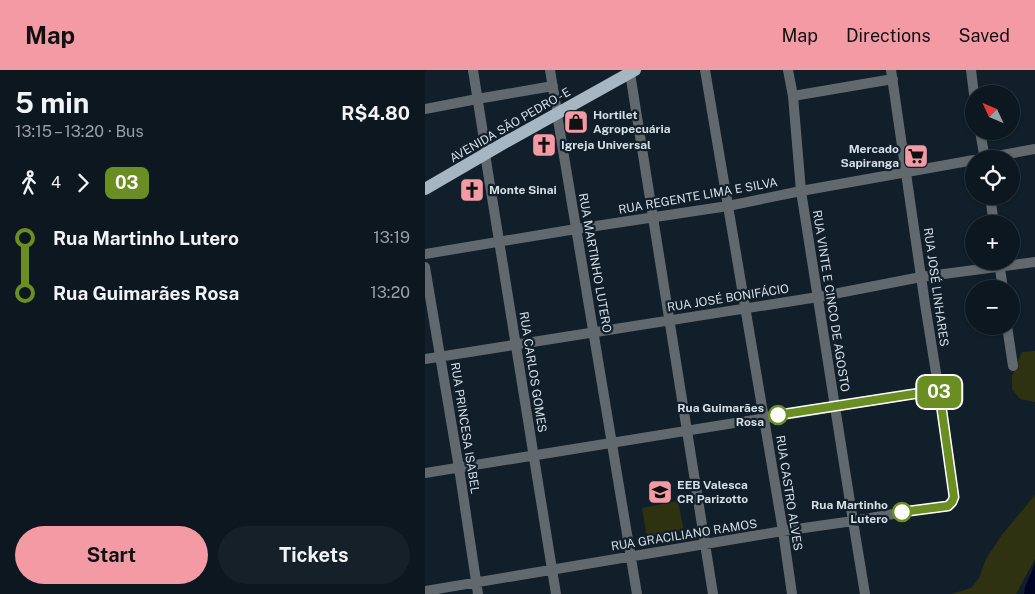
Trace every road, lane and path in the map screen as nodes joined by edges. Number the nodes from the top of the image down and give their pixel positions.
1 (473, 70) edge
2 (550, 70) edge
3 (705, 70) edge
4 (787, 70) edge
5 (971, 70) edge
6 (629, 71) edge
7 (892, 75) edge
8 (973, 85) edge
9 (553, 86) junction
10 (793, 96) junction
11 (477, 99) junction
12 (425, 109) edge
13 (557, 110) junction
14 (1035, 149) edge
15 (485, 150) junction
16 (1020, 152) edge
17 (965, 161) edge
18 (906, 171) junction
19 (425, 181) edge
20 (425, 190) edge
21 (801, 191) junction
22 (728, 206) junction
23 (652, 217) junction
24 (576, 229) junction
25 (499, 242) junction
26 (425, 254) edge
27 (1035, 262) edge
28 (1020, 263) edge
29 (425, 267) edge
30 (966, 270) edge
31 (921, 278) junction
32 (818, 297) junction
33 (745, 308) junction
34 (669, 320) junction
35 (593, 332) junction
36 (1008, 335) edge
37 (515, 344) junction
38 (440, 356) junction
39 (425, 358) edge
40 (1013, 366) dead end
41 (939, 390) junction
42 (835, 406) junction
43 (764, 418) junction
44 (687, 430) junction
45 (612, 443) junction
46 (533, 456) junction
47 (459, 468) junction
48 (425, 473) edge
49 (948, 506) joint
50 (853, 521) junction
51 (783, 531) junction
52 (705, 544) junction
53 (631, 557) junction
54 (552, 570) junction
55 (476, 582) junction
56 (425, 591) edge
57 (478, 594) edge
58 (556, 594) edge
59 (637, 594) edge
60 (713, 594) edge
61 (792, 594) edge
62 (865, 594) edge

1 - 11 street, RUA CARLOS GOMES
2 - 9 street, RUA MARTINHO LUTERO
3 - 22 street, RUA CASTRO ALVES
4 - 10 street, RUA VINTE E CINCO DE AGOSTO
5 - 8 street
6 - 13 main road, AVENIDA SÃO PEDRO - E
6 - 23 street
7 - 10 street
7 - 18 street, RUA JOSÉ LINHARES
9 - 11 street
9 - 13 street, RUA MARTINHO LUTERO
10 - 21 street, RUA VINTE E CINCO DE AGOSTO
11 - 12 street
11 - 15 street, RUA CARLOS GOMES
13 - 15 main road, AVENIDA SÃO PEDRO - E
13 - 24 street, RUA MARTINHO LUTERO
14 - 16 street
15 - 19 main road, AVENIDA SÃO PEDRO - E
15 - 20 main road, AVENIDA SÃO PEDRO - E
15 - 25 street, RUA CARLOS GOMES
17 - 18 street, RUA REGENTE LIMA E SILVA
18 - 21 street, RUA REGENTE LIMA E SILVA
18 - 31 street, RUA JOSÉ LINHARES
21 - 22 street, RUA REGENTE LIMA E SILVA
21 - 32 street, RUA VINTE E CINCO DE AGOSTO
22 - 23 street, RUA REGENTE LIMA E SILVA
22 - 33 street, RUA CASTRO ALVES
23 - 24 street, RUA REGENTE LIMA E SILVA
23 - 34 street
24 - 25 street, RUA REGENTE LIMA E SILVA
24 - 35 street, RUA MARTINHO LUTERO
25 - 26 street, RUA REGENTE LIMA E SILVA
25 - 37 street, RUA CARLOS GOMES
27 - 28 street, RUA JOSÉ BONIFÁCIO
29 - 38 street, RUA PRINCESA ISABEL
30 - 31 street, RUA JOSÉ BONIFÁCIO
31 - 32 street, RUA JOSÉ BONIFÁCIO
31 - 41 street, RUA JOSÉ LINHARES
32 - 33 street, RUA JOSÉ BONIFÁCIO
32 - 42 street, RUA VINTE E CINCO DE AGOSTO
33 - 34 street, RUA JOSÉ BONIFÁCIO
33 - 43 street, RUA CASTRO ALVES
34 - 35 street, RUA JOSÉ BONIFÁCIO
34 - 44 street
35 - 37 street, RUA JOSÉ BONIFÁCIO
35 - 45 street, RUA MARTINHO LUTERO
36 - 40 street
37 - 38 street, RUA JOSÉ BONIFÁCIO
37 - 46 street, RUA CARLOS GOMES
38 - 39 street, RUA JOSÉ BONIFÁCIO
38 - 47 street, RUA PRINCESA ISABEL
41 - 42 street
41 - 49 street, RUA JOSÉ LINHARES
42 - 43 street
42 - 50 street, RUA VINTE E CINCO DE AGOSTO
43 - 44 street
43 - 51 street, RUA CASTRO ALVES
44 - 45 street
44 - 52 street
45 - 46 street
45 - 53 street, RUA MARTINHO LUTERO
46 - 47 street
46 - 54 street, RUA CARLOS GOMES
47 - 48 street
47 - 55 street, RUA PRINCESA ISABEL
49 - 50 street, RUA GRACILIANO RAMOS
50 - 51 street, RUA GRACILIANO RAMOS
50 - 62 street, RUA VINTE E CINCO DE AGOSTO
51 - 52 street, RUA GRACILIANO RAMOS
51 - 61 street, RUA CASTRO ALVES
52 - 53 street, RUA GRACILIANO RAMOS
52 - 60 street
53 - 54 street, RUA GRACILIANO RAMOS
53 - 59 street, RUA MARTINHO LUTERO
54 - 55 street, RUA GRACILIANO RAMOS
54 - 58 street, RUA CARLOS GOMES
55 - 56 street, RUA GRACILIANO RAMOS
55 - 57 street, RUA PRINCESA ISABEL

